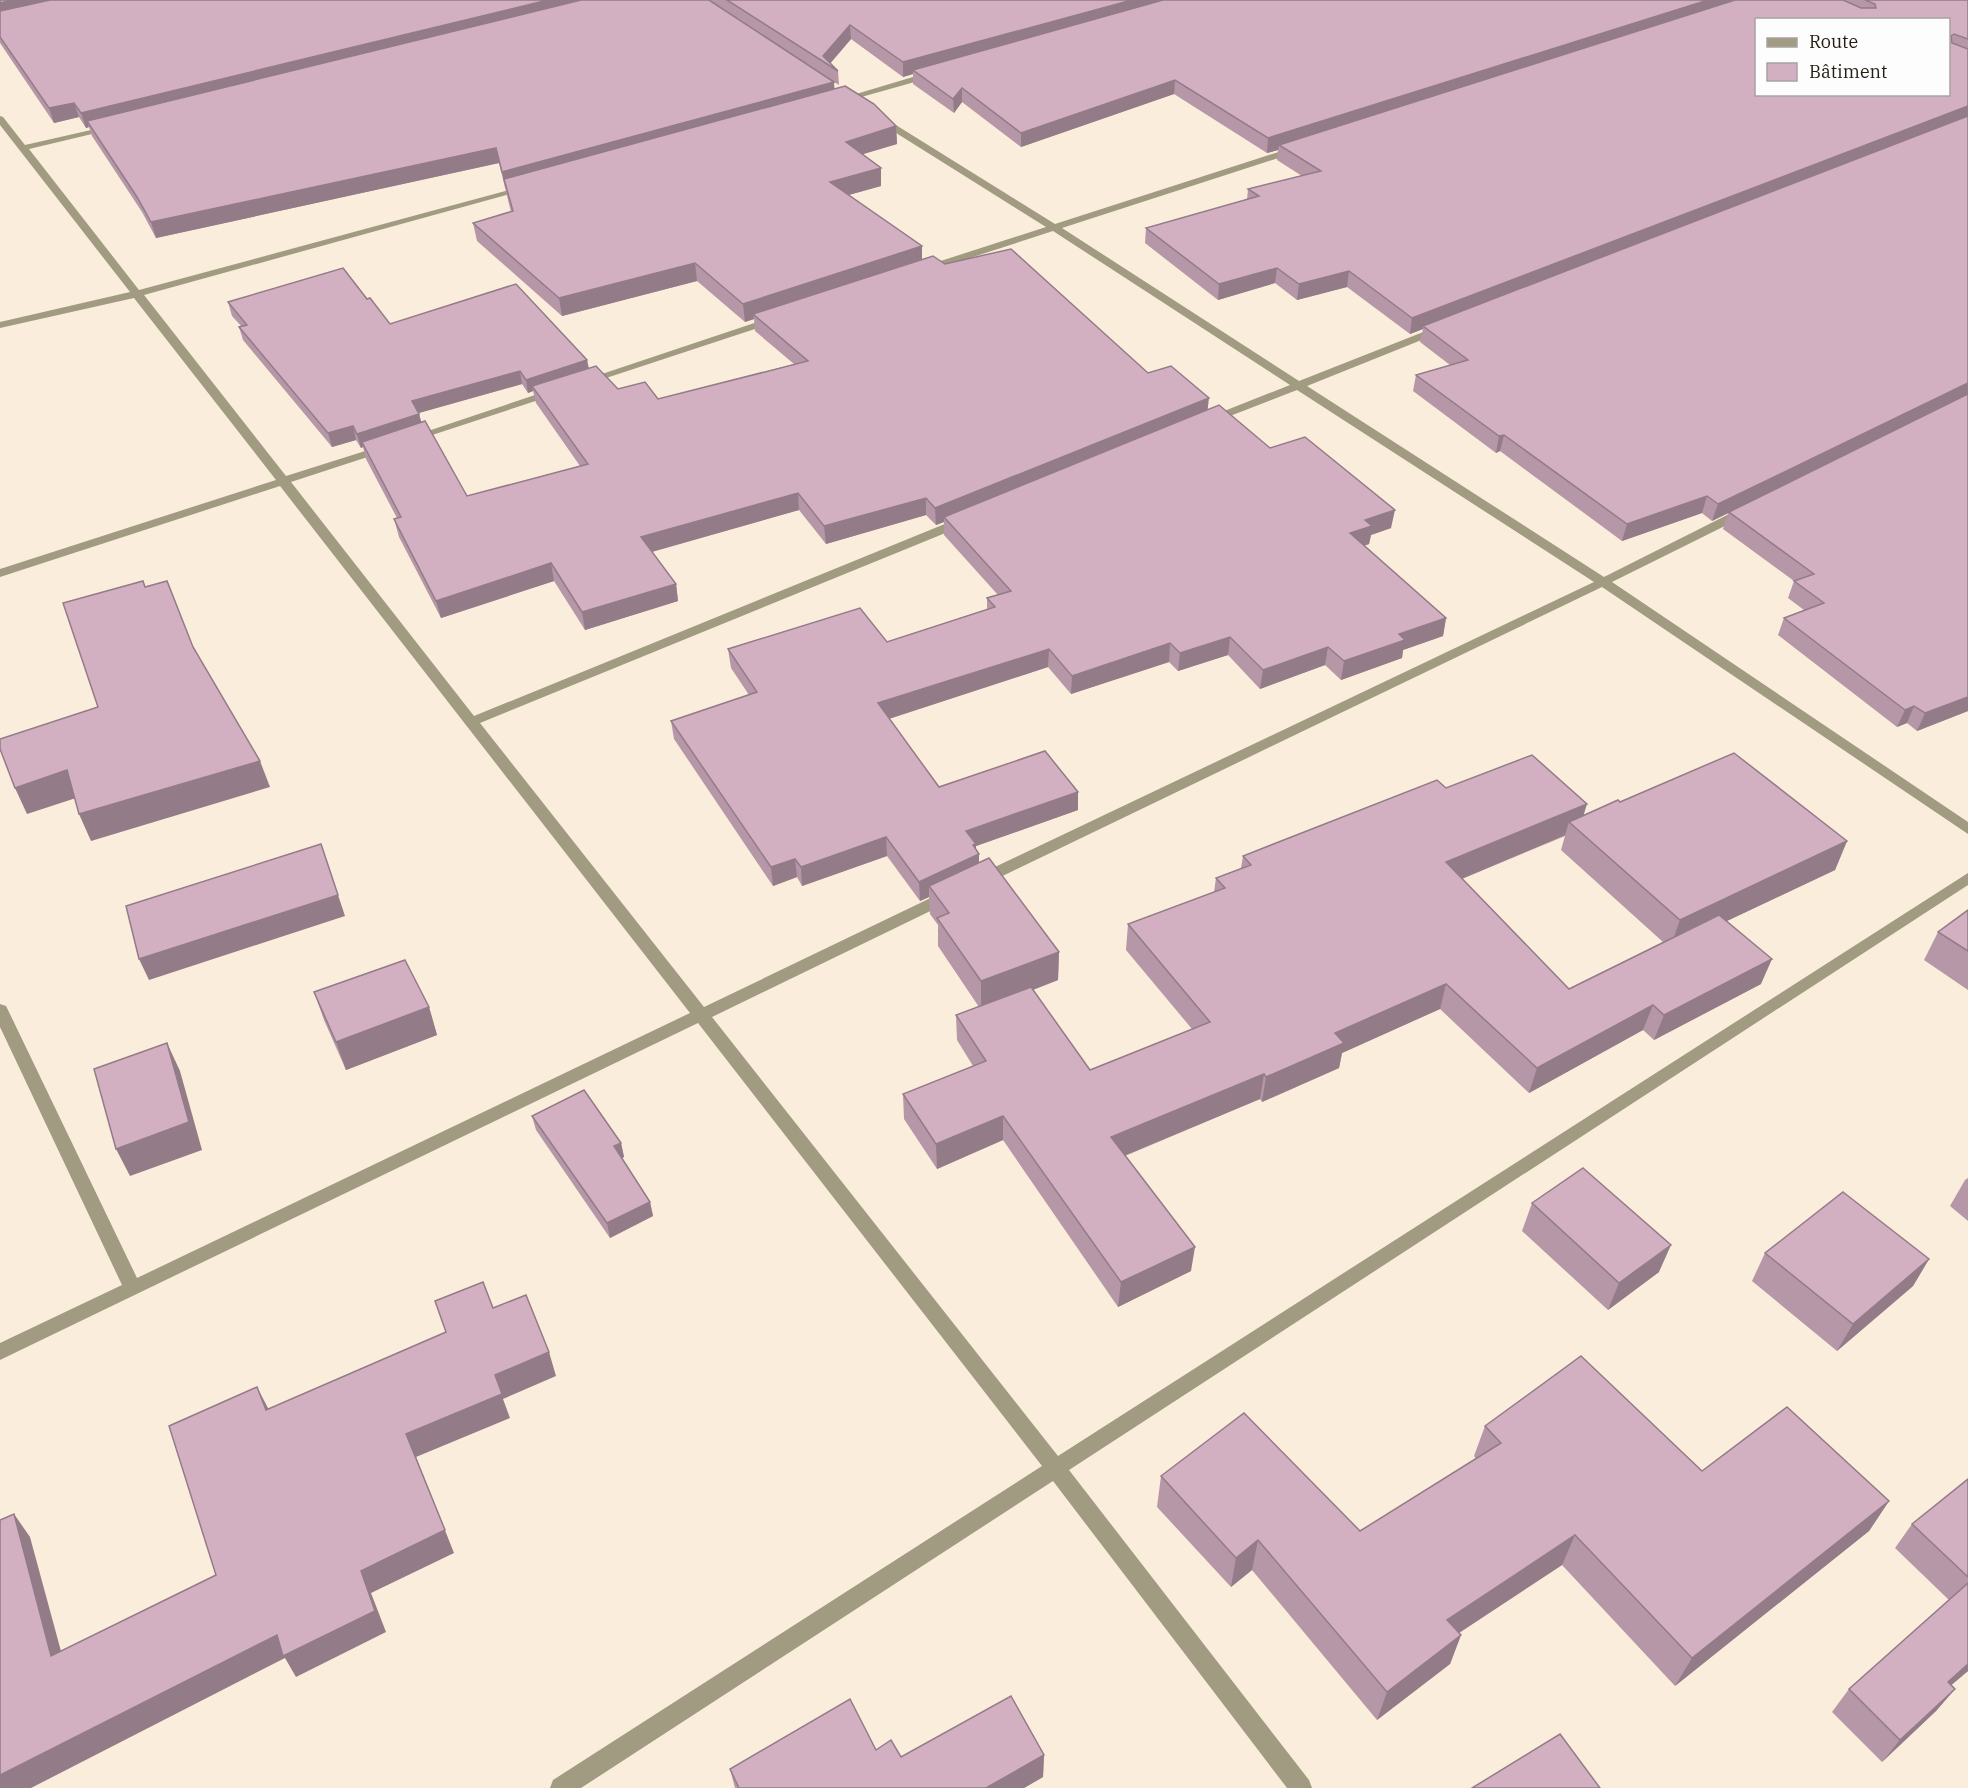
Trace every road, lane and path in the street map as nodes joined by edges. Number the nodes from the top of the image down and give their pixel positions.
1 (949, 70) edge
2 (0, 119) edge
3 (116, 125) edge
4 (1312, 144) edge
5 (23, 148) junction
6 (537, 183) edge
7 (1053, 227) junction
8 (917, 272) edge
9 (137, 294) junction
10 (781, 317) edge
11 (1451, 324) edge
12 (0, 325) edge
13 (578, 384) edge
14 (1297, 384) junction
15 (566, 388) edge
16 (1198, 425) edge
17 (408, 440) edge
18 (396, 444) edge
19 (283, 481) junction
20 (1754, 507) edge
21 (978, 515) edge
22 (0, 573) edge
23 (1603, 582) junction
24 (471, 722) junction
25 (1968, 829) edge
26 (1968, 878) edge
27 (0, 1010) edge
28 (700, 1015) junction
29 (133, 1288) junction
30 (0, 1353) edge
31 (1055, 1468) junction
32 (561, 1788) edge
33 (1300, 1788) edge

1 - 7 street
2 - 5 street
3 - 5 street
4 - 7 street
5 - 9 street
6 - 9 street
7 - 8 street
7 - 14 street
9 - 12 street
9 - 19 street
10 - 13 street
11 - 14 street
14 - 16 street
14 - 23 street
15 - 17 street
18 - 19 street
19 - 22 street
19 - 24 street
20 - 23 street
21 - 24 street
23 - 25 street
23 - 28 street
24 - 28 street
26 - 31 street
27 - 29 street
28 - 29 street
28 - 31 street
29 - 30 street
31 - 32 street
31 - 33 street

